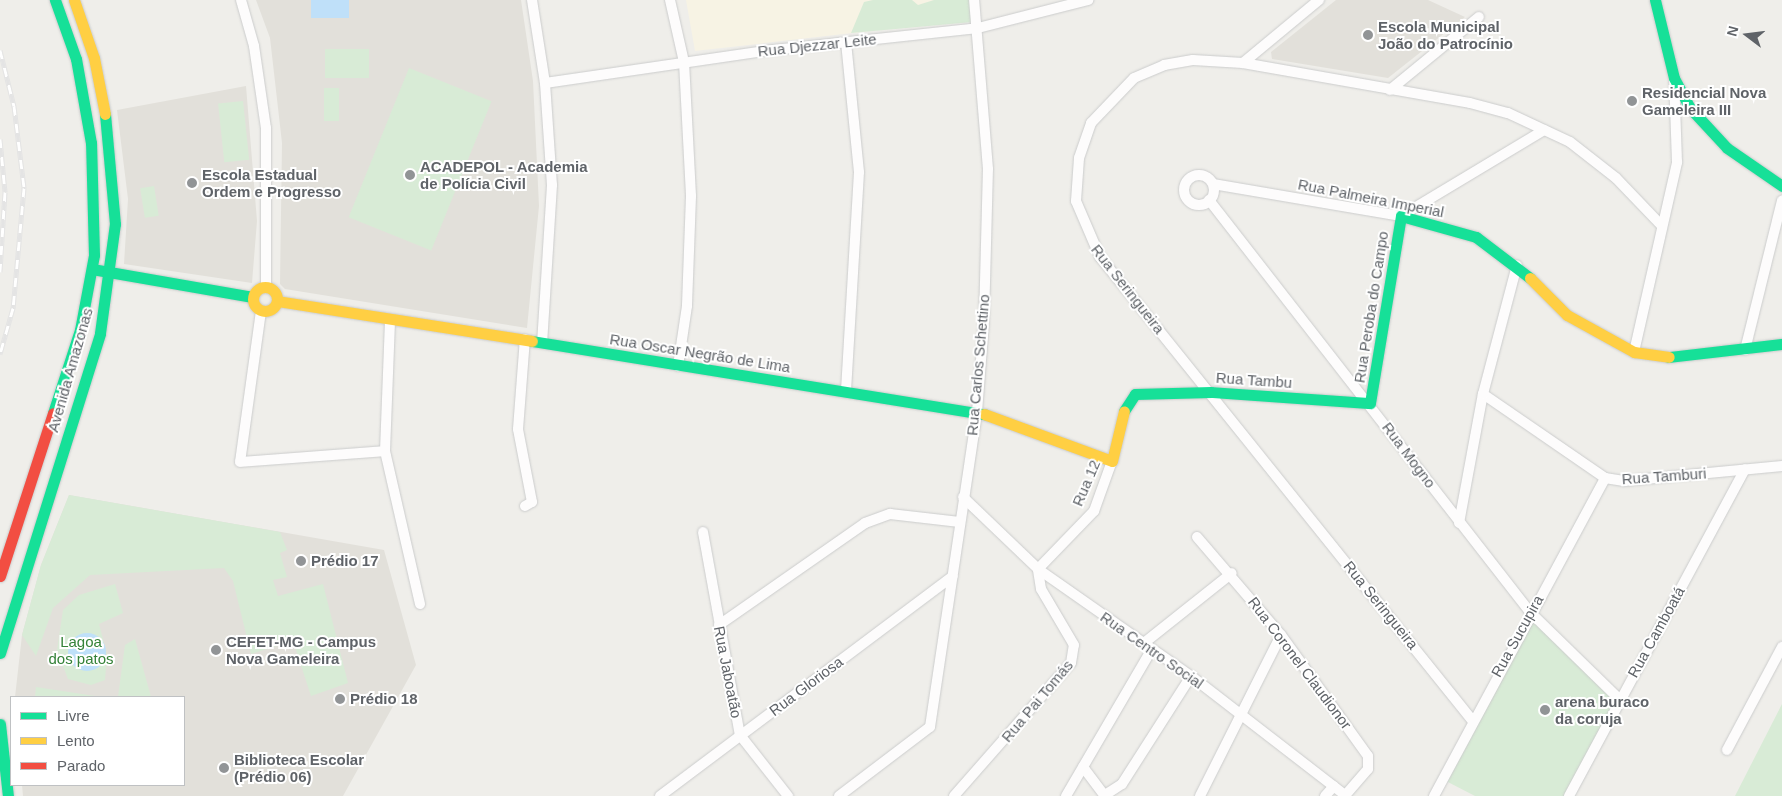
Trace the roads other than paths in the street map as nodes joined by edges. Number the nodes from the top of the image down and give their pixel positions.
1 (54, 0) edge
2 (74, 0) edge
3 (241, 0) edge
4 (532, 0) edge
5 (670, 0) edge
6 (974, 0) edge
7 (1088, 0) edge
8 (1319, 0) edge
9 (1655, 0) edge
10 (1479, 17) dead end
11 (978, 28) junction
12 (846, 42) junction
13 (684, 62) junction
14 (1243, 63) junction
15 (1674, 78) junction
16 (545, 82) junction
17 (1390, 90) junction
18 (1544, 130) junction
19 (1213, 184) junction
20 (1782, 186) edge
21 (1209, 200) junction
22 (1782, 202) edge
23 (1401, 216) junction
24 (1662, 226) junction
25 (1518, 265) junction
26 (92, 269) junction
27 (110, 272) junction
28 (266, 287) junction
29 (253, 297) junction
30 (277, 301) junction
31 (262, 311) junction
32 (390, 321) junction
33 (525, 339) junction
34 (542, 342) junction
35 (1782, 344) edge
36 (1745, 350) junction
37 (1634, 352) junction
38 (678, 366) junction
39 (846, 391) junction
40 (1211, 392) junction
41 (1135, 394) joint
42 (1483, 394) junction
43 (1370, 403) junction
44 (977, 412) junction
45 (385, 451) junction
46 (1112, 461) junction
47 (1782, 466) edge
48 (1745, 469) junction
49 (1605, 478) junction
50 (963, 497) junction
51 (524, 506) dead end
52 (960, 522) junction
53 (1459, 523) junction
54 (703, 532) dead end
55 (1197, 537) dead end
56 (1038, 569) junction
57 (1232, 573) junction
58 (0, 576) edge
59 (953, 576) junction
60 (420, 604) dead end
61 (1530, 612) junction
62 (720, 625) junction
63 (1281, 635) junction
64 (1148, 646) junction
65 (1782, 648) edge
66 (0, 653) edge
67 (1190, 676) junction
68 (1619, 699) junction
69 (1241, 714) junction
70 (1472, 720) junction
71 (0, 724) edge
72 (740, 735) junction
73 (1726, 750) dead end
74 (1082, 767) junction
75 (1334, 786) junction
76 (8, 796) edge
77 (660, 796) edge
78 (788, 796) edge
79 (838, 796) edge
80 (954, 796) edge
81 (1066, 796) edge
82 (1105, 796) edge
83 (1200, 796) edge
84 (1325, 796) edge
85 (1346, 796) edge
86 (1434, 796) edge
87 (1569, 796) edge

1 - 26 street, Avenida Amazonas
2 - 27 street, Avenida Amazonas
3 - 28 street
4 - 16 street
5 - 13 street
6 - 11 street, Rua Carlos Schettino
7 - 11 street, Rua Djezzar Leite
8 - 14 street
9 - 15 street
10 - 17 street
11 - 12 street, Rua Djezzar Leite
11 - 44 street, Rua Carlos Schettino
12 - 13 street, Rua Djezzar Leite
12 - 39 street
13 - 16 street, Rua Djezzar Leite
13 - 38 street
14 - 17 street, Rua Seringueira
14 - 40 street, Rua Seringueira
15 - 20 street
15 - 24 street
16 - 34 street
17 - 18 street, Rua Seringueira
18 - 23 street
18 - 24 street, Rua Seringueira
19 - 21 street
19 - 21 street
19 - 23 street, Rua Palmeira Imperial
21 - 43 street, Rua Mogno
22 - 36 street
23 - 25 street, Rua Palmeira Imperial
23 - 43 street, Rua Peroba do Campo
24 - 37 street
25 - 37 street, Rua Palmeira Imperial
25 - 42 street
26 - 27 street
26 - 58 street, Avenida Amazonas
27 - 29 street
27 - 66 street, Avenida Amazonas
28 - 29 street
28 - 30 street
29 - 31 street
30 - 31 street
30 - 32 street, Rua Oscar Negrão de Lima
31 - 45 street
32 - 33 street, Rua Oscar Negrão de Lima
32 - 45 street
33 - 34 street, Rua Oscar Negrão de Lima
33 - 51 street
34 - 38 street, Rua Oscar Negrão de Lima
35 - 36 street, Rua Palmeira Imperial
36 - 37 street, Rua Palmeira Imperial
38 - 39 street, Rua Oscar Negrão de Lima
39 - 44 street, Rua Oscar Negrão de Lima
40 - 41 street, Rua Tambu
40 - 43 street, Rua Tambu
40 - 70 street, Rua Seringueira
41 - 46 street, Rua 12
42 - 49 street, Rua Tamburi
42 - 53 street
43 - 53 street, Rua Mogno
44 - 46 street, Rua Oscar Negrão de Lima
44 - 50 street, Rua Carlos Schettino
45 - 60 street
46 - 56 street, Rua 12
47 - 48 street, Rua Tamburi
48 - 49 street, Rua Tamburi
48 - 68 street, Rua Camboatá
49 - 61 street, Rua Sucupira
50 - 52 street, Rua Carlos Schettino
50 - 56 street, Rua Centro Social
52 - 59 street, Rua Carlos Schettino
52 - 62 street
53 - 61 street, Rua Mogno
54 - 62 street, Rua Jaboatão
55 - 57 street, Rua Coronel Claudionor
56 - 64 street, Rua Centro Social
56 - 80 street, Rua Pai Tomás
57 - 63 street, Rua Coronel Claudionor
57 - 64 street
59 - 72 street, Rua Gloriosa
59 - 79 street, Rua Carlos Schettino
61 - 68 street, Rua Mogno
61 - 70 street, Rua Sucupira
62 - 72 street, Rua Jaboatão
63 - 69 street
63 - 85 street, Rua Coronel Claudionor
64 - 67 street, Rua Centro Social
64 - 74 street
65 - 73 street
67 - 69 street, Rua Centro Social
67 - 82 street
68 - 87 street, Rua Camboatá
69 - 75 street, Rua Centro Social
69 - 83 street
70 - 86 street, Rua Sucupira
71 - 76 street
72 - 77 street, Rua Gloriosa
72 - 78 street, Rua Jaboatão
74 - 81 street
74 - 82 street
75 - 84 street
75 - 85 street, Rua Centro Social

